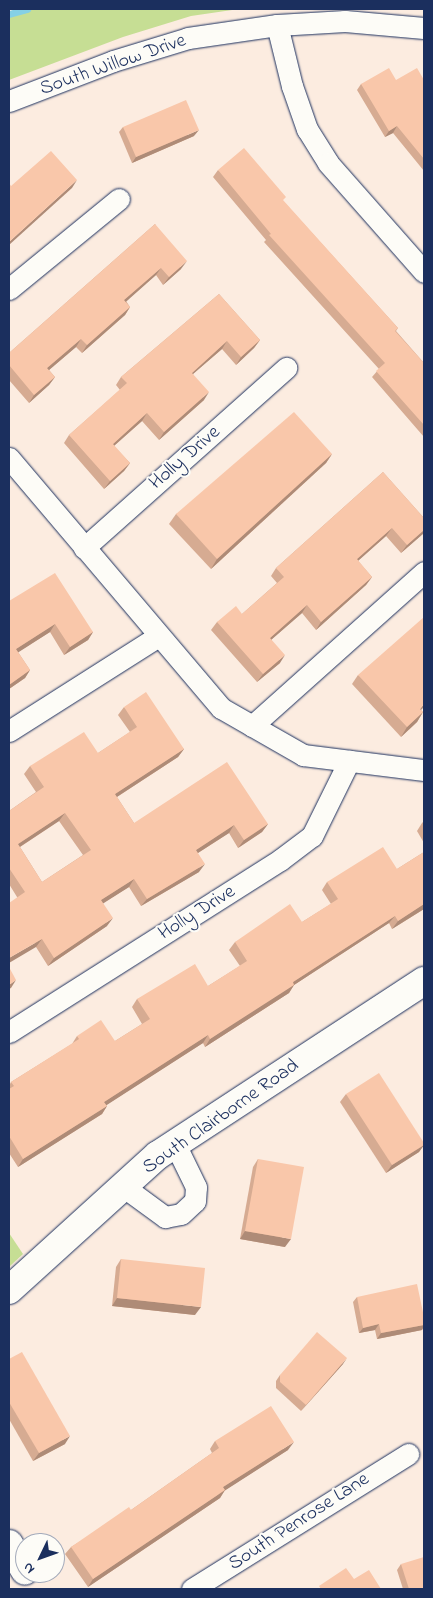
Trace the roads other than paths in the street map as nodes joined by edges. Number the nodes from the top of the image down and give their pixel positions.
1 (277, 25) junction
2 (424, 28) edge
3 (9, 102) edge
4 (119, 199) dead end
5 (424, 272) edge
6 (9, 289) edge
7 (286, 368) dead end
8 (9, 458) edge
9 (84, 548) junction
10 (424, 572) edge
11 (157, 637) junction
12 (252, 726) junction
13 (9, 731) edge
14 (349, 760) junction
15 (424, 770) edge
16 (424, 981) edge
17 (9, 1032) edge
18 (175, 1144) junction
19 (124, 1187) junction
20 (9, 1290) edge
21 (408, 1454) dead end
22 (192, 1589) edge

1 - 2 street, South Willow Drive
1 - 3 street, South Willow Drive
1 - 5 street
4 - 6 street
7 - 9 street, Holly Drive
8 - 9 street
9 - 11 street
10 - 12 street
11 - 12 street
11 - 13 street
12 - 14 street
14 - 15 street
14 - 17 street, Holly Drive
16 - 18 street, South Clairborne Road
18 - 19 street, South Clairborne Road
18 - 19 street
19 - 20 street, South Clairborne Road
21 - 22 street, South Penrose Lane

